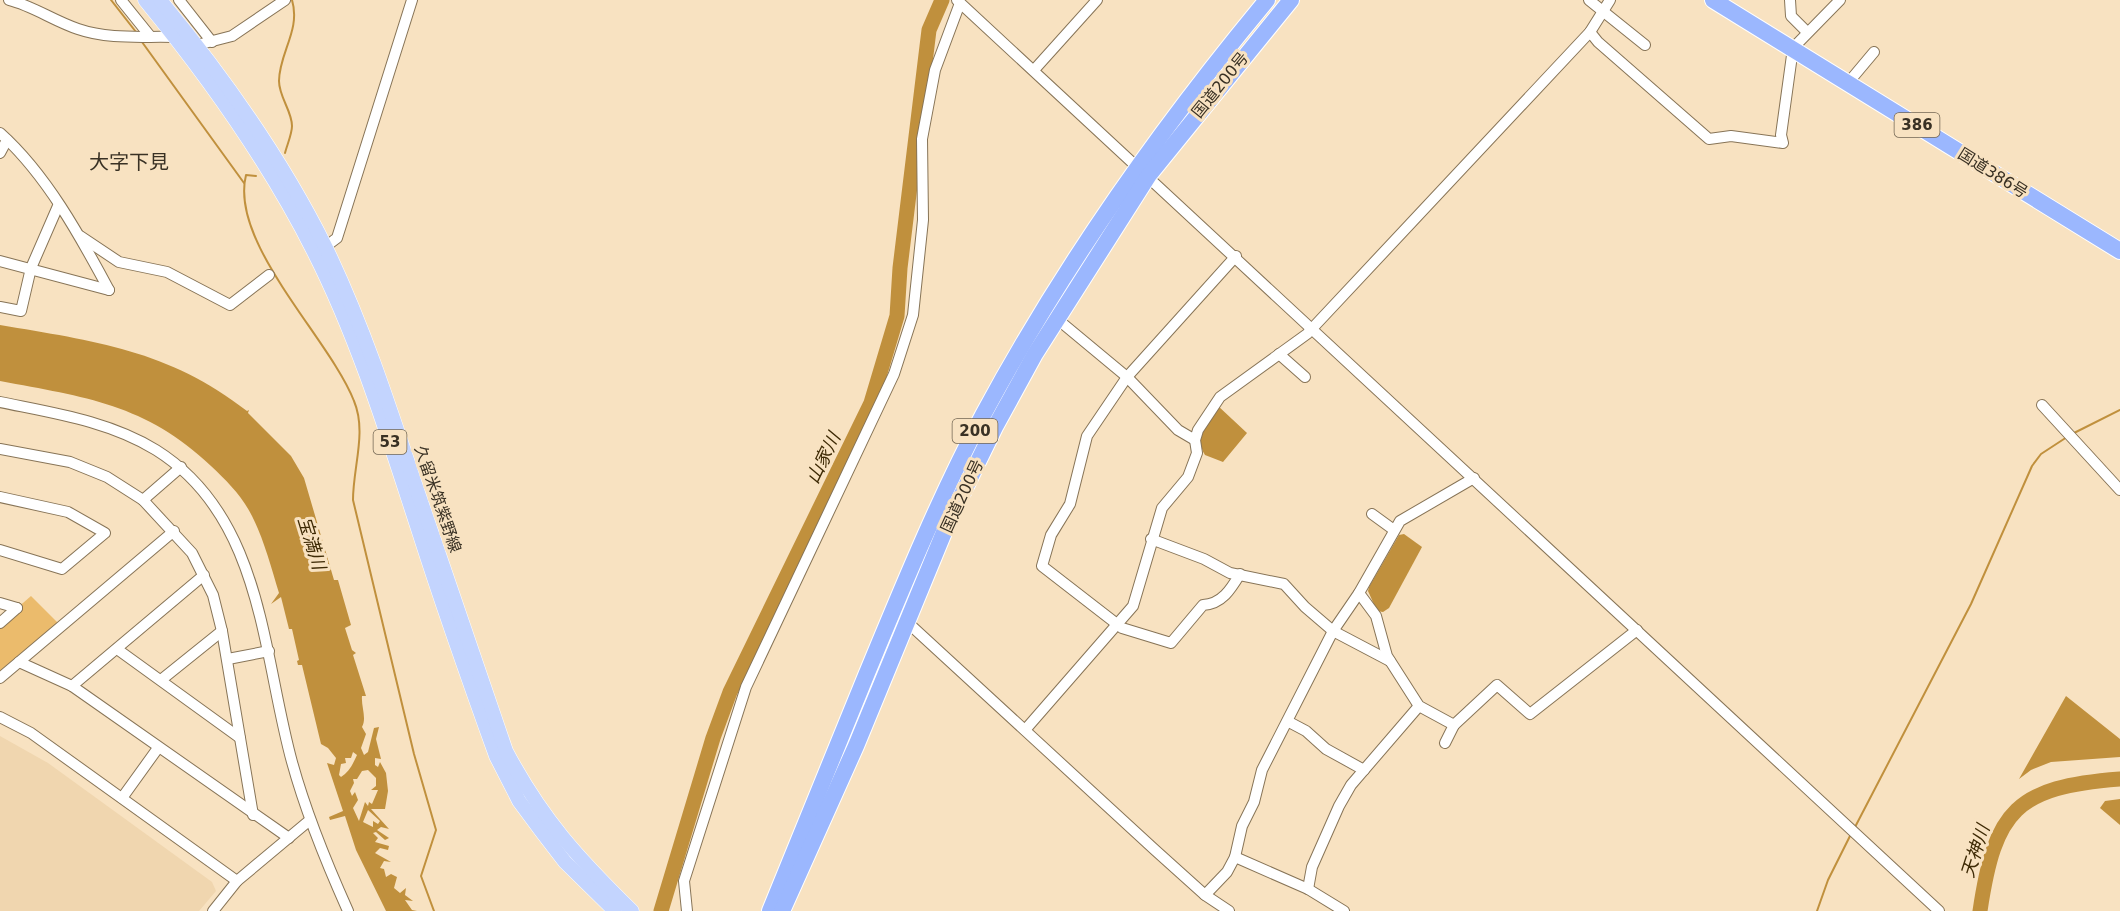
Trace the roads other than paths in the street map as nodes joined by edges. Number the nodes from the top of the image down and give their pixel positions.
1 (9, 0) edge
2 (121, 0) edge
3 (145, 0) edge
4 (160, 0) edge
5 (180, 0) edge
6 (285, 0) edge
7 (412, 0) edge
8 (1097, 0) edge
9 (1267, 0) edge
10 (1291, 0) edge
11 (1589, 0) edge
12 (1610, 0) edge
13 (1713, 0) edge
14 (1790, 0) edge
15 (1840, 0) edge
16 (959, 2) edge
17 (1604, 11) junction
18 (1806, 31) junction
19 (1590, 32) junction
20 (150, 36) junction
21 (175, 37) junction
22 (212, 42) junction
23 (197, 45) junction
24 (1645, 45) dead end
25 (1793, 48) junction
26 (1874, 52) dead end
27 (1034, 70) junction
28 (1848, 83) junction
29 (4, 137) edge
30 (0, 153) edge
31 (1143, 170) junction
32 (58, 206) junction
33 (80, 236) junction
34 (325, 247) junction
35 (2120, 251) edge
36 (1236, 256) junction
37 (0, 261) edge
38 (32, 268) junction
39 (269, 276) dead end
40 (0, 307) edge
41 (1056, 318) junction
42 (1312, 328) junction
43 (1279, 354) junction
44 (1127, 377) junction
45 (1305, 377) dead end
46 (0, 402) edge
47 (2042, 405) dead end
48 (1195, 440) junction
49 (0, 449) edge
50 (181, 467) junction
51 (1474, 478) junction
52 (2118, 482) edge
53 (0, 497) edge
54 (143, 500) junction
55 (1372, 514) dead end
56 (1394, 530) junction
57 (174, 531) junction
58 (1151, 539) junction
59 (0, 550) edge
60 (1240, 574) junction
61 (204, 575) junction
62 (1359, 593) junction
63 (0, 603) edge
64 (906, 621) junction
65 (0, 623) edge
66 (1118, 624) junction
67 (1637, 630) junction
68 (222, 631) junction
69 (1333, 631) junction
70 (117, 649) junction
71 (269, 651) junction
72 (228, 660) junction
73 (1390, 661) junction
74 (19, 662) junction
75 (0, 678) edge
76 (161, 680) junction
77 (72, 686) junction
78 (1419, 706) junction
79 (0, 717) edge
80 (1289, 722) junction
81 (1454, 725) junction
82 (1025, 730) junction
83 (240, 738) junction
84 (1445, 743) dead end
85 (158, 748) junction
86 (1364, 770) junction
87 (122, 798) junction
88 (253, 815) junction
89 (310, 820) junction
90 (289, 838) junction
91 (1235, 857) junction
92 (237, 881) junction
93 (1308, 890) junction
94 (606, 893) junction
95 (1205, 895) junction
96 (213, 911) edge
97 (348, 911) edge
98 (615, 911) edge
99 (632, 911) edge
100 (687, 911) edge
101 (770, 911) edge
102 (782, 911) edge
103 (1229, 911) edge
104 (1344, 911) edge
105 (1939, 911) edge

1 - 20 street
2 - 20 street
3 - 21 main road, 久留米筑紫野線 / 53
4 - 23 main road, 久留米筑紫野線 / 53
5 - 22 street
6 - 22 street
7 - 34 street
8 - 27 street
9 - 31 highway, 国道200号 / 200
10 - 31 highway, 国道200号 / 200
11 - 17 street
12 - 17 street
13 - 25 highway, 国道386号 / 386
14 - 18 street
15 - 18 street
16 - 27 street
16 - 100 street
17 - 19 street
17 - 24 street
18 - 25 street
19 - 25 street
19 - 42 street
20 - 21 street
21 - 94 main road, 久留米筑紫野線 / 53
22 - 23 street
23 - 34 main road, 久留米筑紫野線 / 53
25 - 28 highway, 国道386号 / 386
26 - 28 street
27 - 31 street
28 - 35 highway, 国道386号 / 386
29 - 30 street
29 - 32 street
31 - 36 street
31 - 41 highway, 国道200号 / 200
31 - 101 highway, 国道200号 / 200
32 - 33 street
32 - 38 street
33 - 38 street
33 - 39 street
34 - 94 main road, 久留米筑紫野線 / 53
36 - 42 street
36 - 44 street
37 - 38 street
38 - 40 street
41 - 44 street
41 - 64 highway, 国道200号 / 200
42 - 43 street
42 - 51 street
43 - 45 street
43 - 48 street
44 - 48 street
44 - 66 street
46 - 50 street
47 - 52 street
48 - 58 street
49 - 54 street
50 - 54 street
50 - 71 street
51 - 56 street
51 - 67 street
53 - 59 street
54 - 57 street
55 - 56 street
56 - 62 street
57 - 61 street
57 - 74 street
58 - 60 street
58 - 66 street
60 - 66 street
60 - 69 street
61 - 68 street
61 - 70 street
62 - 69 street
62 - 73 street
63 - 65 street
64 - 82 street
64 - 102 highway, 国道200号 / 200
66 - 82 street
67 - 81 street
67 - 105 street
68 - 72 street
68 - 76 street
69 - 73 street
69 - 80 street
70 - 76 street
70 - 77 street
71 - 72 street
71 - 89 street
72 - 83 street
73 - 78 street
74 - 75 street
74 - 77 street
76 - 83 street
77 - 85 street
78 - 81 street
78 - 86 street
79 - 87 street
80 - 86 street
80 - 91 street
81 - 84 street
82 - 95 street
83 - 88 street
85 - 87 street
85 - 88 street
86 - 93 street
87 - 92 street
88 - 90 street
89 - 90 street
89 - 97 street
90 - 92 street
91 - 93 street
91 - 95 street
92 - 96 street
93 - 104 street
94 - 98 main road, 久留米筑紫野線 / 53
94 - 99 main road, 久留米筑紫野線 / 53
95 - 103 street

